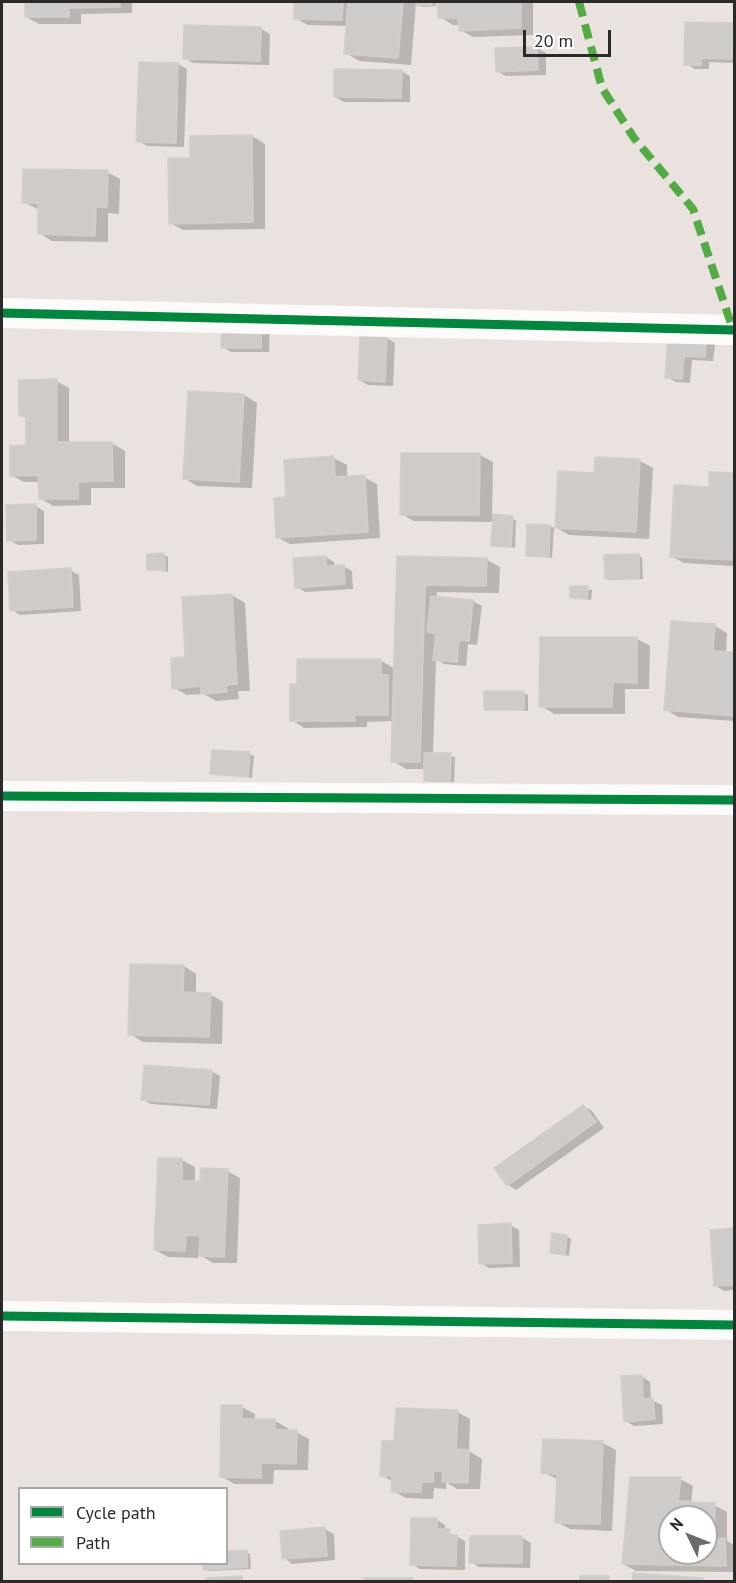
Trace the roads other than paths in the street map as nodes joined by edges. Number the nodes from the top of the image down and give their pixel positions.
1 (2, 313) edge
2 (735, 330) edge
3 (2, 796) edge
4 (735, 800) edge
5 (2, 1316) edge
6 (735, 1325) edge

1 - 2 street
3 - 4 street
5 - 6 street

